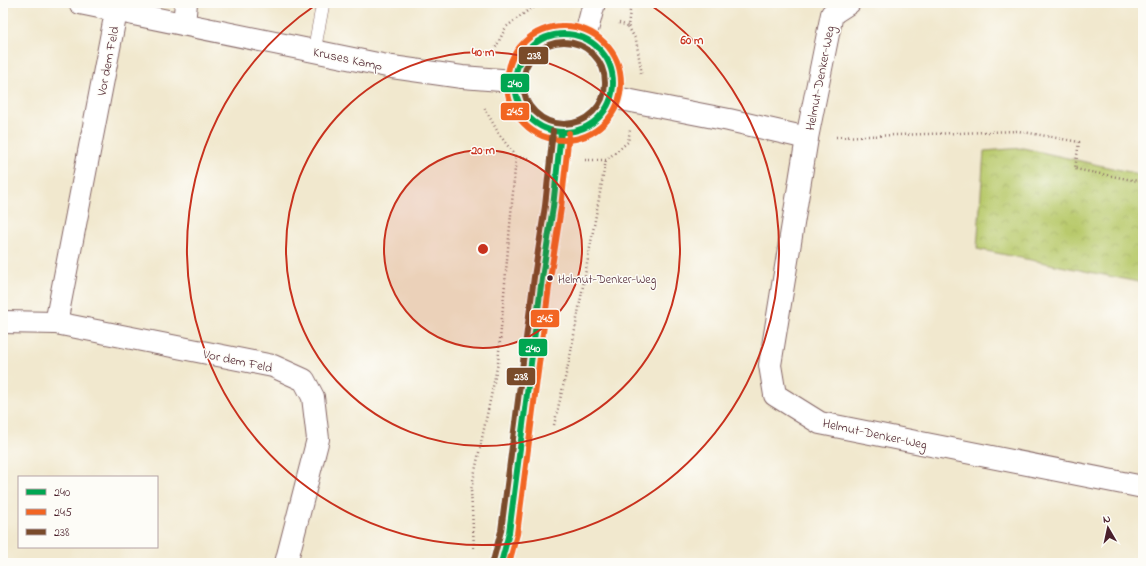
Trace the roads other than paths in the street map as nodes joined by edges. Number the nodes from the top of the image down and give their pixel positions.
1 (80, 3) edge
2 (186, 3) edge
3 (323, 3) edge
4 (594, 3) edge
5 (849, 3) edge
6 (116, 12) junction
7 (184, 24) junction
8 (585, 38) junction
9 (314, 51) junction
10 (514, 81) junction
11 (611, 97) junction
12 (561, 132) junction
13 (807, 138) junction
14 (3, 322) edge
15 (56, 323) junction
16 (1143, 487) edge
17 (286, 563) edge
18 (501, 563) edge

1 - 6 street, Kruses Kamp
2 - 7 street
3 - 9 lane
4 - 8 street
5 - 13 street, Helmut-Denker-Weg
6 - 7 street, Kruses Kamp
6 - 15 street, Vor dem Feld
7 - 9 street, Kruses Kamp
8 - 10 street
8 - 11 street
9 - 10 street, Kruses Kamp
10 - 12 street
11 - 12 street
11 - 13 street, Helmut-Denker-Weg
12 - 18 street
13 - 16 street, Helmut-Denker-Weg
14 - 15 street, Vor dem Feld
15 - 17 street, Vor dem Feld

